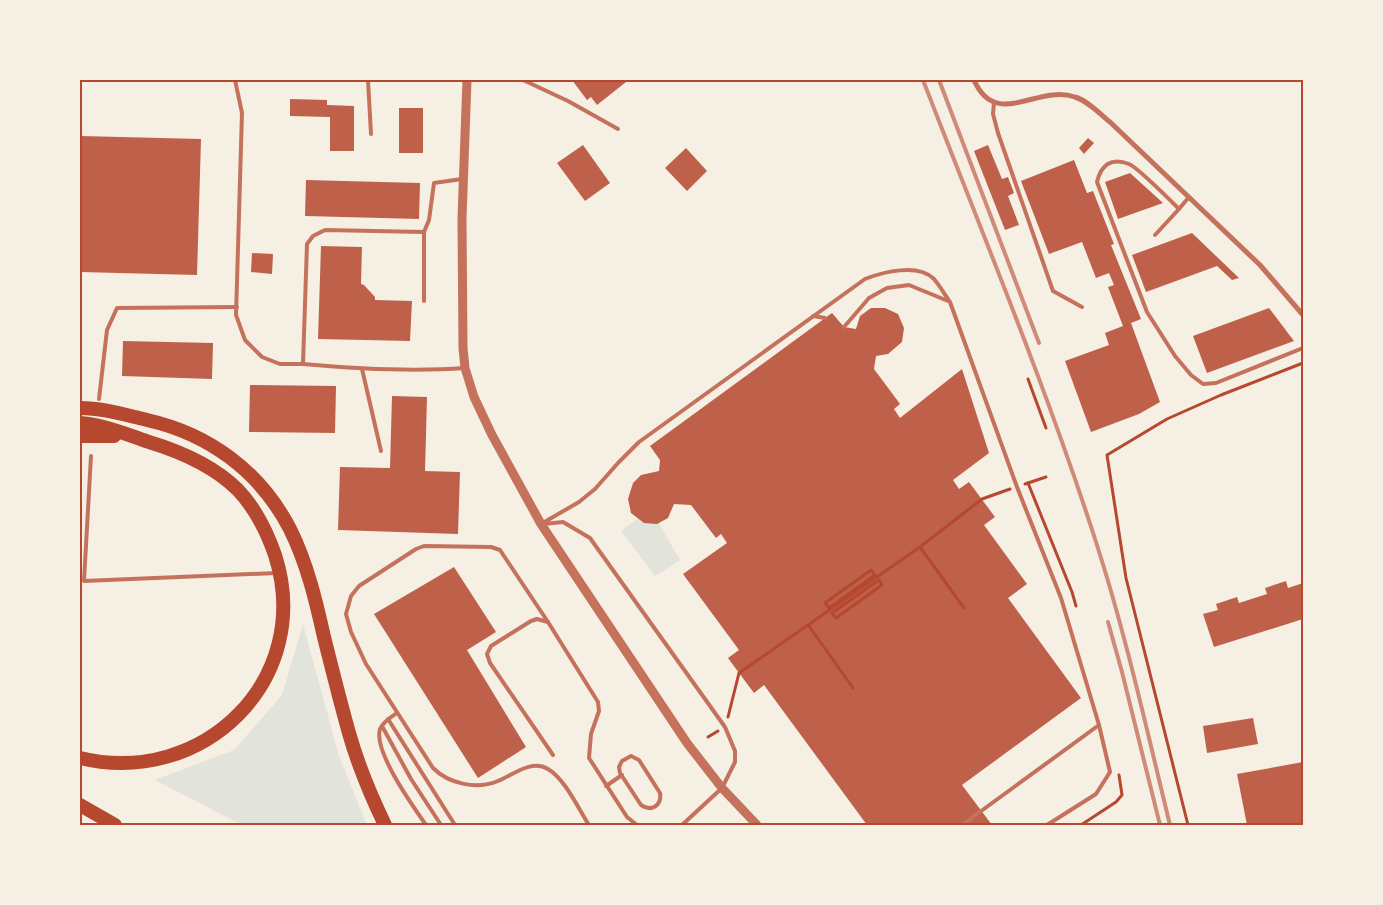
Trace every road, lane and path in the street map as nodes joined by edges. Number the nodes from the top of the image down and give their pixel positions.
1 (235, 80) edge
2 (368, 80) edge
3 (467, 80) edge
4 (523, 80) edge
5 (974, 80) edge
6 (994, 102) junction
7 (618, 129) dead end
8 (370, 134) dead end
9 (464, 178) junction
10 (1189, 197) junction
11 (1180, 209) junction
12 (424, 232) junction
13 (1155, 236) dead end
14 (424, 301) dead end
15 (950, 302) junction
16 (237, 307) junction
17 (1082, 307) dead end
18 (1303, 314) edge
19 (825, 318) dead end
20 (808, 319) junction
21 (844, 327) dead end
22 (1303, 348) edge
23 (1303, 363) edge
24 (303, 364) junction
25 (465, 368) junction
26 (362, 369) junction
27 (1028, 379) dead end
28 (99, 399) dead end
29 (80, 408) edge
30 (80, 423) edge
31 (1046, 428) dead end
32 (80, 436) edge
33 (142, 439) junction
34 (381, 451) dead end
35 (92, 456) dead end
36 (1046, 476) dead end
37 (1017, 487) junction
38 (541, 524) junction
39 (920, 547) junction
40 (872, 570) joint
41 (280, 572) junction
42 (879, 580) joint
43 (964, 608) dead end
44 (548, 622) junction
45 (809, 626) junction
46 (853, 688) dead end
47 (397, 713) junction
48 (388, 719) junction
49 (1098, 725) junction
50 (382, 726) junction
51 (725, 726) junction
52 (708, 737) dead end
53 (553, 756) dead end
54 (80, 758) edge
55 (622, 776) junction
56 (606, 786) junction
57 (722, 788) junction
58 (80, 805) edge
59 (115, 825) edge
60 (385, 825) edge
61 (426, 825) edge
62 (441, 825) edge
63 (455, 825) edge
64 (589, 825) edge
65 (636, 825) edge
66 (682, 825) edge
67 (757, 825) edge
68 (962, 825) edge
69 (1047, 825) edge
70 (1188, 825) edge

1 - 16 lane
2 - 8 lane
3 - 9 street
4 - 7 lane
5 - 6 street
6 - 10 street
6 - 17 lane
9 - 12 lane
9 - 25 street
10 - 11 lane
10 - 18 street
11 - 13 lane
11 - 22 lane
12 - 14 lane
12 - 24 lane
15 - 20 lane
15 - 21 lane
15 - 37 lane
16 - 24 lane
16 - 28 lane
19 - 20 lane
20 - 38 lane
23 - 70 path
24 - 26 lane
25 - 26 lane
25 - 38 street
26 - 34 lane
27 - 31 path
29 - 60 highway
30 - 33 highway
32 - 33 highway
33 - 41 highway
35 - 41 lane
36 - 37 path
37 - 39 path
37 - 49 lane
38 - 51 lane
38 - 57 street
39 - 43 path
39 - 45 path
40 - 40 path
41 - 54 highway
42 - 42 path
44 - 47 lane
44 - 53 lane
44 - 56 lane
45 - 46 path
45 - 51 path
47 - 48 lane
47 - 64 lane
48 - 50 lane
48 - 63 lane
49 - 68 lane
49 - 69 lane
50 - 61 lane
50 - 62 lane
51 - 52 path
51 - 57 lane
55 - 55 lane
55 - 56 lane
56 - 65 lane
57 - 66 lane
57 - 67 street
58 - 59 highway

